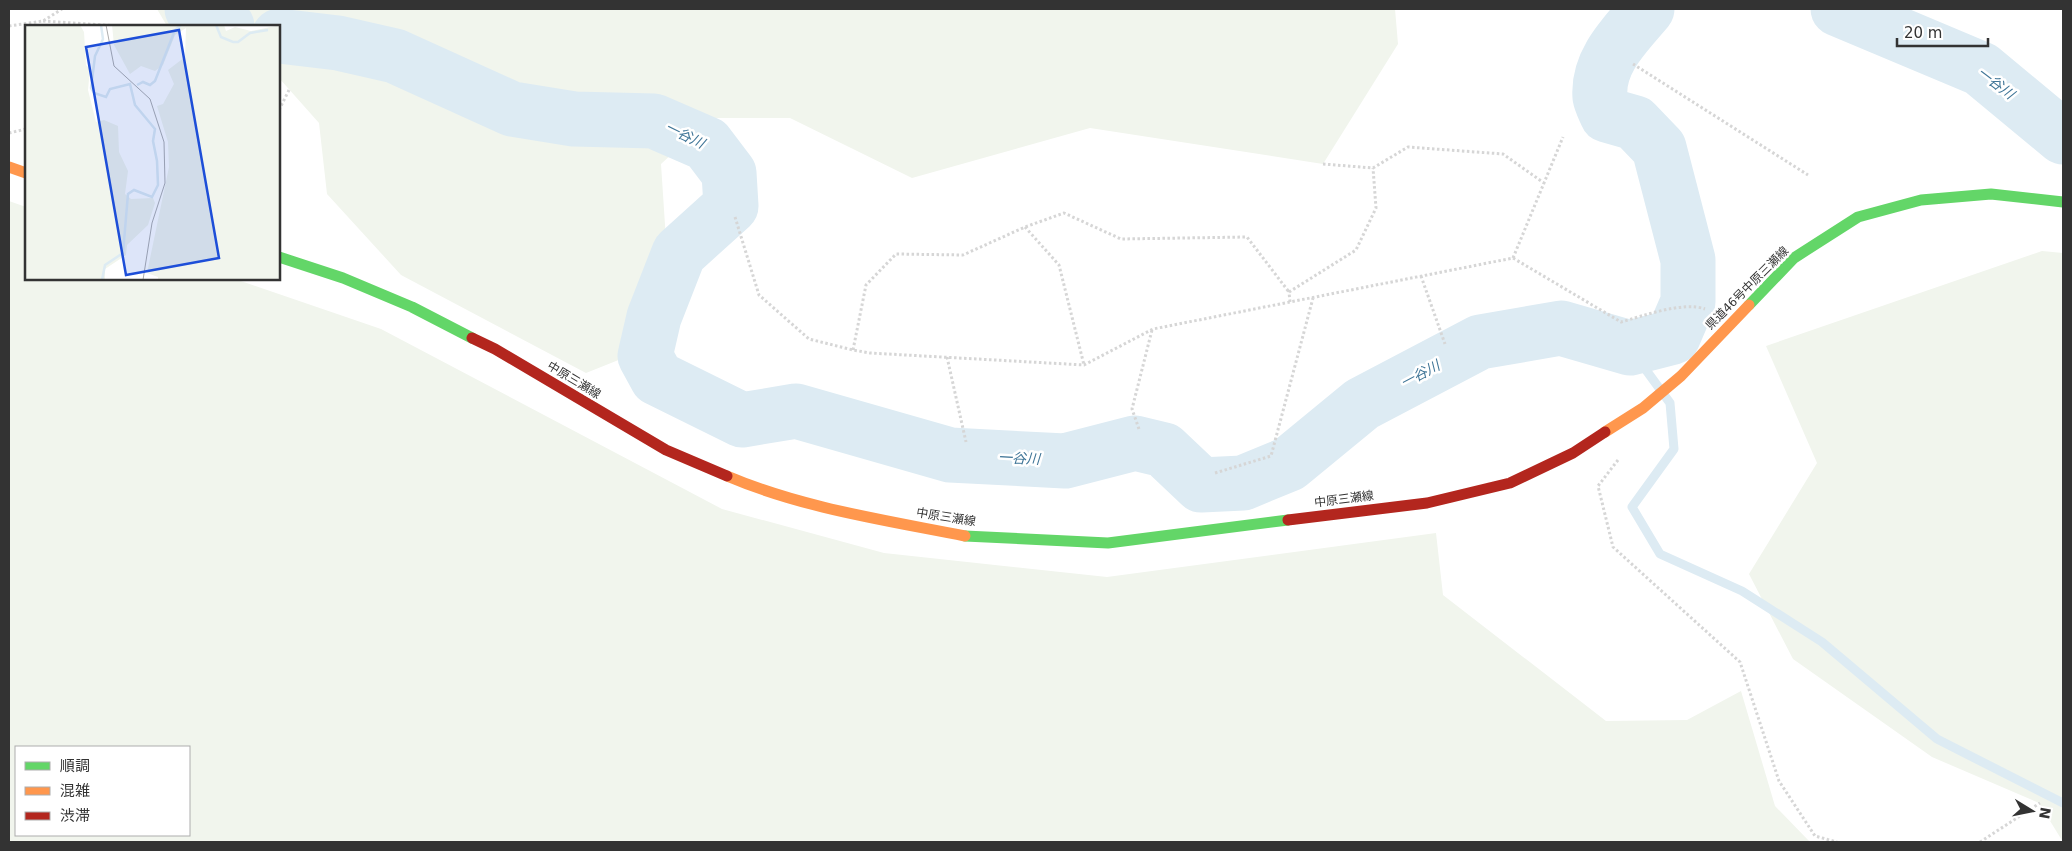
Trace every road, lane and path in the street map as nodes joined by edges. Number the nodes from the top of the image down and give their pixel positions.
1 (62, 9) edge
2 (43, 22) junction
3 (99, 25) edge
4 (9, 26) edge
5 (1633, 64) dead end
6 (289, 90) dead end
7 (280, 108) edge
8 (25, 129) edge
9 (9, 133) edge
10 (1563, 137) dead end
11 (1323, 164) dead end
12 (9, 168) edge
13 (1373, 168) junction
14 (25, 173) edge
15 (1808, 175) dead end
16 (1544, 183) junction
17 (2063, 202) edge
18 (735, 217) dead end
19 (1025, 227) junction
20 (280, 257) edge
21 (1513, 258) junction
22 (1421, 276) junction
23 (1289, 292) junction
24 (1313, 298) junction
25 (1290, 302) junction
26 (1696, 306) dead end
27 (1153, 329) junction
28 (1445, 344) dead end
29 (853, 350) junction
30 (947, 357) junction
31 (1084, 365) junction
32 (1643, 408) joint
33 (1139, 429) dead end
34 (966, 442) dead end
35 (1623, 455) dead end
36 (1215, 473) dead end
37 (2040, 803) dead end
38 (1837, 842) edge
39 (1980, 842) edge

1 - 2 path
2 - 3 path
2 - 4 path
5 - 15 path
6 - 7 path
8 - 9 path
10 - 16 path
11 - 13 path
12 - 14 main road
13 - 16 path
13 - 23 path
16 - 21 path
17 - 32 main road, 県道46号中原三瀬線
18 - 29 path
19 - 23 path
19 - 29 path
19 - 31 path
20 - 32 main road, 中原三瀬線
21 - 22 path
21 - 26 path
22 - 24 path
22 - 28 path
23 - 25 path
24 - 25 path
24 - 36 path
25 - 27 path
27 - 31 path
27 - 33 path
29 - 30 path
30 - 31 path
30 - 34 path
35 - 38 path
37 - 39 path

